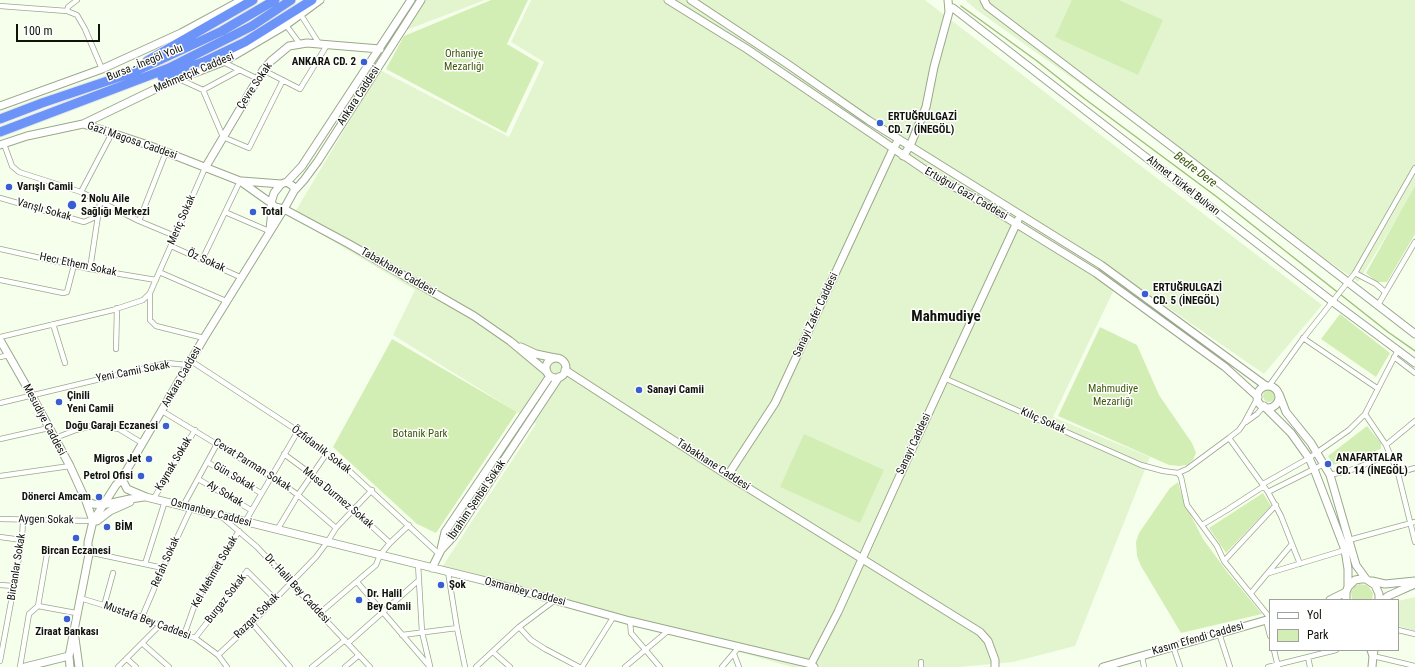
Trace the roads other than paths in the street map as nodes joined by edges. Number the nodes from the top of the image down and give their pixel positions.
1 (69, 0) edge
2 (78, 0) edge
3 (253, 0) edge
4 (275, 0) edge
5 (291, 0) edge
6 (312, 0) edge
7 (320, 0) edge
8 (405, 0) edge
9 (411, 0) edge
10 (422, 0) edge
11 (668, 0) edge
12 (691, 0) edge
13 (955, 0) edge
14 (984, 0) edge
15 (237, 1) edge
16 (948, 5) edge
17 (0, 6) edge
18 (67, 9) junction
19 (301, 15) junction
20 (286, 24) junction
21 (397, 24) junction
22 (300, 44) junction
23 (323, 45) junction
24 (380, 49) junction
25 (223, 62) junction
26 (102, 69) junction
27 (240, 70) junction
28 (263, 70) junction
29 (179, 79) junction
30 (258, 79) junction
31 (139, 80) junction
32 (283, 80) junction
33 (107, 82) junction
34 (203, 90) junction
35 (2, 103) edge
36 (0, 119) edge
37 (83, 124) junction
38 (0, 132) edge
39 (112, 133) junction
40 (223, 137) junction
41 (899, 139) junction
42 (2, 145) edge
43 (910, 146) junction
44 (893, 149) junction
45 (166, 152) junction
46 (903, 156) junction
47 (205, 168) junction
48 (1415, 168) edge
49 (240, 181) junction
50 (284, 183) junction
51 (294, 191) junction
52 (81, 192) junction
53 (0, 198) edge
54 (100, 202) junction
55 (272, 203) junction
56 (284, 209) junction
57 (225, 212) junction
58 (1021, 215) junction
59 (98, 216) junction
60 (139, 220) junction
61 (1016, 224) junction
62 (269, 231) junction
63 (175, 236) junction
64 (1415, 242) edge
65 (171, 246) junction
66 (0, 249) edge
67 (202, 260) junction
68 (74, 265) junction
69 (90, 268) junction
70 (159, 272) junction
71 (1355, 274) junction
72 (240, 277) junction
73 (0, 280) edge
74 (156, 280) junction
75 (1348, 282) junction
76 (1385, 292) junction
77 (150, 293) junction
78 (1334, 300) junction
79 (226, 301) junction
80 (1378, 305) junction
81 (117, 308) junction
82 (53, 324) junction
83 (1415, 334) edge
84 (204, 338) junction
85 (1303, 338) junction
86 (0, 339) edge
87 (510, 341) junction
88 (116, 349) dead end
89 (1398, 350) junction
90 (8, 355) junction
91 (0, 357) edge
92 (1394, 357) junction
93 (557, 358) junction
94 (65, 363) dead end
95 (190, 363) junction
96 (1415, 363) edge
97 (565, 370) junction
98 (1415, 373) edge
99 (548, 374) junction
100 (560, 377) junction
101 (944, 378) junction
102 (1268, 386) junction
103 (1377, 388) junction
104 (1278, 394) junction
105 (32, 396) junction
106 (1258, 398) junction
107 (0, 403) edge
108 (1264, 406) junction
109 (162, 411) junction
110 (1365, 414) junction
111 (1415, 421) edge
112 (1244, 423) junction
113 (49, 428) junction
114 (195, 430) junction
115 (298, 431) junction
116 (55, 438) junction
117 (1229, 438) junction
118 (0, 440) edge
119 (142, 443) junction
120 (217, 444) junction
121 (1386, 444) junction
122 (328, 453) junction
123 (1317, 453) junction
124 (284, 454) junction
125 (1390, 454) junction
126 (1309, 458) junction
127 (207, 462) junction
128 (1324, 464) junction
129 (490, 465) junction
130 (70, 466) junction
131 (1415, 468) edge
132 (1314, 469) junction
133 (498, 470) junction
134 (1178, 473) junction
135 (1398, 473) junction
136 (311, 474) junction
137 (728, 475) junction
138 (1330, 475) junction
139 (0, 476) edge
140 (271, 476) junction
141 (122, 478) junction
142 (198, 479) junction
143 (1264, 485) junction
144 (372, 490) junction
145 (1268, 492) junction
146 (261, 493) junction
147 (298, 495) junction
148 (142, 497) junction
149 (154, 498) junction
150 (86, 501) junction
151 (165, 501) junction
152 (1276, 505) junction
153 (183, 506) junction
154 (106, 507) junction
155 (191, 508) junction
156 (354, 509) junction
157 (252, 510) junction
158 (220, 516) junction
159 (0, 518) edge
160 (23, 520) junction
161 (95, 521) junction
162 (245, 522) junction
163 (1413, 523) edge
164 (409, 525) junction
165 (1202, 525) junction
166 (336, 528) junction
167 (277, 530) junction
168 (239, 531) junction
169 (0, 537) edge
170 (22, 540) junction
171 (1349, 540) junction
172 (328, 541) junction
173 (1415, 542) edge
174 (390, 543) junction
175 (1292, 544) junction
176 (1345, 550) junction
177 (88, 552) junction
178 (440, 552) junction
179 (47, 554) dead end
180 (380, 555) junction
181 (862, 558) junction
182 (1224, 561) junction
183 (145, 564) junction
184 (418, 564) junction
185 (1300, 564) junction
186 (163, 568) junction
187 (432, 568) junction
188 (448, 572) junction
189 (113, 573) dead end
190 (1269, 573) junction
191 (419, 580) junction
192 (1369, 580) junction
193 (291, 582) junction
194 (357, 582) junction
195 (1415, 582) edge
196 (0, 585) edge
197 (14, 586) junction
198 (1251, 593) junction
199 (1346, 593) edge
200 (80, 598) junction
201 (275, 599) junction
202 (1332, 599) edge
203 (1379, 599) edge
204 (1385, 599) edge
205 (555, 600) junction
206 (38, 606) junction
207 (104, 606) junction
208 (382, 612) junction
209 (76, 613) junction
210 (320, 613) junction
211 (614, 616) junction
212 (142, 618) junction
213 (1269, 619) edge
214 (630, 621) junction
215 (252, 623) junction
216 (160, 625) junction
217 (520, 627) junction
218 (457, 628) junction
219 (669, 630) junction
220 (1399, 630) edge
221 (422, 632) junction
222 (1219, 633) junction
223 (1415, 634) edge
224 (184, 635) junction
225 (402, 635) junction
226 (195, 638) junction
227 (346, 641) junction
228 (143, 644) junction
229 (1173, 646) junction
230 (739, 647) junction
231 (645, 650) junction
232 (1274, 651) edge
233 (1332, 651) edge
234 (493, 652) junction
235 (1373, 652) edge
236 (734, 654) junction
237 (72, 655) junction
238 (218, 655) junction
239 (359, 655) junction
240 (1142, 656) junction
241 (1308, 657) junction
242 (127, 658) junction
243 (0, 661) edge
244 (995, 663) edge
245 (813, 666) edge
246 (1278, 666) edge
247 (1415, 666) edge
248 (20, 667) edge
249 (27, 667) edge
250 (70, 667) edge
251 (79, 667) edge
252 (118, 667) edge
253 (136, 667) edge
254 (169, 667) edge
255 (227, 667) edge
256 (290, 667) edge
257 (312, 667) edge
258 (345, 667) edge
259 (370, 667) edge
260 (430, 667) edge
261 (466, 667) edge
262 (476, 667) edge
263 (510, 667) edge
264 (581, 667) edge
265 (625, 667) edge
266 (660, 667) edge
267 (722, 667) edge
268 (739, 667) edge
269 (1103, 667) edge
270 (1144, 667) edge
271 (1180, 667) edge
272 (1230, 667) edge
273 (1268, 667) edge
274 (1310, 667) edge
275 (1372, 667) edge

1 - 18 street
2 - 18 street
3 - 33 highway
4 - 33 highway, Bursa - İnegöl Yolu
5 - 31 highway, Bursa - İnegöl Yolu
6 - 31 highway
7 - 19 street, Mehmetçik Caddesi
8 - 21 street
9 - 21 street, Ankara Caddesi
10 - 51 street, Ankara Caddesi
11 - 44 street, Ertuğrul Gazi Caddesi
12 - 41 street, Ertuğrul Gazi Caddesi
13 - 16 street
14 - 75 street
15 - 26 street
16 - 43 street
16 - 78 street, Ahmet Türkel Bulvarı
17 - 18 street
18 - 26 street
19 - 20 street, Mehmetçik Caddesi
19 - 23 street
20 - 22 street
20 - 25 street, Mehmetçik Caddesi
21 - 24 street, Ankara Caddesi
22 - 23 street, Çevre Sokak
22 - 28 street, Çevre Sokak
23 - 24 street, Çevre Sokak
23 - 32 street
24 - 50 street, Ankara Caddesi
25 - 27 street
25 - 29 street, Mehmetçik Caddesi
26 - 35 street
27 - 30 street
27 - 34 street
28 - 30 street, Çevre Sokak
28 - 32 street
29 - 34 street
29 - 37 street, Mehmetçik Caddesi
30 - 40 street, Çevre Sokak
31 - 38 highway, Bursa - İnegöl Yolu
32 - 40 street
33 - 36 highway, Bursa - İnegöl Yolu
34 - 40 street
37 - 39 street, Gazi Magosa Caddesi
37 - 42 street, Gazi Magosa Caddesi
39 - 45 street, Gazi Magosa Caddesi
39 - 52 street
40 - 47 street, Çevre Sokak
41 - 43 street, Ertuğrul Gazi Caddesi
41 - 44 street, Sanayi Zafer Caddesi
42 - 52 street
43 - 46 street
43 - 58 street, Ertuğrul Gazi Caddesi
44 - 46 street, Ertuğrul Gazi Caddesi
44 - 137 street, Sanayi Zafer Caddesi
45 - 47 street, Gazi Magosa Caddesi
45 - 60 street
46 - 61 street, Ertuğrul Gazi Caddesi
47 - 49 street, Gazi Magosa Caddesi
47 - 63 street, Meriç Sokak
48 - 71 street
49 - 50 street
49 - 55 street, Tabakhane Caddesi
49 - 57 street
50 - 51 street
50 - 55 street, Ankara Caddesi
51 - 56 street, Ankara Caddesi
52 - 54 street
53 - 59 street, Varışlı Sokak
54 - 59 street
54 - 60 street
55 - 56 street, Tabakhane Caddesi
55 - 62 street, Ankara Caddesi
56 - 62 street, Ankara Caddesi
56 - 87 street, Tabakhane Caddesi
57 - 62 street
57 - 67 street
58 - 61 street, Sanayi Caddesi
58 - 102 street, Ertuğrul Gazi Caddesi
59 - 69 street
60 - 63 street
61 - 101 street, Sanayi Caddesi
61 - 106 street, Ertuğrul Gazi Caddesi
62 - 72 street, Ankara Caddesi
63 - 65 street, Meriç Sokak
64 - 76 street
65 - 67 street, Öz Sokak
65 - 70 street, Meriç Sokak
66 - 68 street, Hecı Ethem Sokak
67 - 72 street, Öz Sokak
68 - 69 street, Hecı Ethem Sokak
68 - 73 street
69 - 74 street, Hecı Ethem Sokak
70 - 74 street, Meriç Sokak
70 - 79 street
71 - 75 street
71 - 76 street
72 - 79 street, Ankara Caddesi
74 - 77 street, Meriç Sokak
75 - 78 street
75 - 80 street
76 - 80 street
77 - 81 street
77 - 84 street
78 - 85 street
78 - 89 street, Ahmet Türkel Bulvarı
79 - 84 street, Ankara Caddesi
80 - 83 street
81 - 82 street
81 - 88 street
82 - 86 street
82 - 94 street
84 - 95 street, Ankara Caddesi
85 - 102 street
85 - 103 street
86 - 90 street, Mesudiye Caddesi
87 - 93 street
87 - 99 street
89 - 92 street
89 - 96 street, Ahmet Türkel Bulvarı
90 - 91 street
90 - 105 street, Mesudiye Caddesi
92 - 98 street
92 - 103 street
93 - 97 street
93 - 99 street
95 - 105 street, Yeni Camii Sokak
95 - 109 street, Ankara Caddesi
95 - 115 street, Özfidanlık Sokak
97 - 100 street
97 - 137 street, Tabakhane Caddesi
99 - 100 street
99 - 129 street, İbrahim Şenbel Sokak
100 - 133 street, İbrahim Şenbel Sokak
101 - 134 street, Kılıç Sokak
101 - 181 street, Sanayi Caddesi
102 - 104 street
102 - 106 street
103 - 110 street
104 - 108 street
104 - 123 street
105 - 107 street, Yeni Camii Sokak
105 - 113 street, Mesudiye Caddesi
106 - 108 street
106 - 112 street
108 - 112 street
108 - 126 street
109 - 114 street, Cevat Parman Sokak
109 - 119 street, Ankara Caddesi
110 - 121 street
110 - 123 street
111 - 121 street
112 - 117 street
113 - 116 street, Mesudiye Caddesi
113 - 118 street
114 - 120 street, Cevat Parman Sokak
114 - 149 street, Kaynak Sokak
115 - 122 street, Özfidanlık Sokak
115 - 124 street
116 - 119 street
116 - 130 street, Mesudiye Caddesi
117 - 134 street
117 - 143 street
119 - 141 street, Ankara Caddesi
120 - 127 street
120 - 140 street, Cevat Parman Sokak
121 - 125 street
122 - 136 street
122 - 144 street, Özfidanlık Sokak
123 - 126 street
123 - 128 street
124 - 136 street, Musa Durmez Sokak
124 - 140 street
125 - 135 street
125 - 138 street
126 - 132 street
126 - 143 street
127 - 142 street
127 - 146 street, Gün Sokak
128 - 132 street
128 - 138 street
129 - 133 street
129 - 178 street, İbrahim Şenbel Sokak
130 - 139 street
130 - 150 street, Mesudiye Caddesi
131 - 135 street
132 - 145 street
132 - 176 street
133 - 178 street, İbrahim Şenbel Sokak
134 - 165 street
135 - 163 street
136 - 147 street
136 - 156 street, Musa Durmez Sokak
137 - 181 street, Tabakhane Caddesi
138 - 171 street
140 - 146 street
140 - 147 street, Cevat Parman Sokak
141 - 148 street
141 - 154 street, Ankara Caddesi
142 - 153 street
142 - 157 street, Ay Sokak
143 - 145 street
143 - 165 street
144 - 156 street, Razgat Sokak
144 - 164 street, Özfidanlık Sokak
145 - 152 street
146 - 157 street
147 - 166 street, Cevat Parman Sokak
147 - 167 street
148 - 149 street, Osmanbey Caddesi
148 - 154 street
149 - 151 street, Osmanbey Caddesi
150 - 154 street
150 - 161 street, Mesudiye Caddesi
151 - 153 street, Osmanbey Caddesi
151 - 183 street
152 - 175 street
152 - 182 street
153 - 155 street, Osmanbey Caddesi
154 - 161 street, Ankara Caddesi
155 - 158 street, Osmanbey Caddesi
155 - 186 street, Refah Sokak
156 - 166 street, Razgat Sokak
156 - 174 street, Musa Durmez Sokak
157 - 162 street
158 - 162 street, Osmanbey Caddesi
158 - 168 street, Dr. Halil Bey Caddesi
159 - 160 street, Aygen Sokak
160 - 161 street, Aygen Sokak
160 - 170 street, Bircanlar Sokak
161 - 177 street, Ankara Caddesi
162 - 167 street, Osmanbey Caddesi
163 - 171 street
163 - 173 street
164 - 174 street
164 - 178 street, Özfidanlık Sokak
165 - 182 street
166 - 172 street, Razgat Sokak
167 - 172 street, Osmanbey Caddesi
168 - 193 street, Dr. Halil Bey Caddesi
168 - 224 street, Kel Mehmet Sokak
169 - 170 street
170 - 197 street, Bircanlar Sokak
171 - 192 street
172 - 180 street, Osmanbey Caddesi
172 - 193 street, Razgat Sokak
174 - 180 street
175 - 185 street
175 - 190 street
176 - 185 street
176 - 199 street
177 - 183 street
177 - 200 street, Ankara Caddesi
178 - 187 street
179 - 206 street
180 - 184 street, Osmanbey Caddesi
180 - 194 street
181 - 244 street, Tabakhane Caddesi
181 - 245 street, Sanayi Caddesi
182 - 198 street
183 - 186 street
184 - 187 street, Osmanbey Caddesi
184 - 191 street
185 - 190 street
186 - 212 street, Refah Sokak
187 - 188 street, Osmanbey Caddesi
188 - 205 street, Osmanbey Caddesi
188 - 218 street
189 - 207 street
190 - 198 street
191 - 208 street
191 - 221 street
192 - 195 street
192 - 199 street
192 - 203 street
193 - 201 street, Razgat Sokak
193 - 210 street, Dr. Halil Bey Caddesi
194 - 208 street
194 - 210 street
195 - 204 street
196 - 197 street
197 - 243 street, Bircanlar Sokak
198 - 213 street
199 - 202 street
200 - 207 street, Mustafa Bey Caddesi
200 - 209 street, Ankara Caddesi
201 - 215 street, Razgat Sokak
201 - 226 street, Burgaz Sokak
205 - 211 street, Osmanbey Caddesi
205 - 217 street
206 - 209 street
206 - 248 street
207 - 212 street, Mustafa Bey Caddesi
208 - 225 street
208 - 227 street
209 - 237 street, Ankara Caddesi
210 - 227 street, Dr. Halil Bey Caddesi
211 - 214 street, Osmanbey Caddesi
211 - 264 street
212 - 216 street, Mustafa Bey Caddesi
213 - 222 street, Kasım Efendi Caddesi
214 - 219 street, Osmanbey Caddesi
214 - 231 street
215 - 238 street, Razgat Sokak
215 - 256 street
216 - 224 street, Mustafa Bey Caddesi
216 - 228 street
217 - 234 street
217 - 264 street
218 - 221 street
218 - 261 street
219 - 230 street, Osmanbey Caddesi
219 - 231 street
220 - 223 street
221 - 225 street
221 - 260 street
222 - 229 street, Kasım Efendi Caddesi
222 - 272 street
224 - 226 street, Mustafa Bey Caddesi
225 - 260 street
226 - 238 street, Mustafa Bey Caddesi
227 - 239 street, Dr. Halil Bey Caddesi
227 - 257 street
228 - 242 street
228 - 254 street
229 - 240 street, Kasım Efendi Caddesi
229 - 271 street
230 - 236 street
230 - 245 street, Osmanbey Caddesi
231 - 265 street
231 - 266 street
232 - 246 street
233 - 241 street
234 - 262 street
234 - 263 street
235 - 247 street
235 - 275 street
236 - 267 street
236 - 268 street
237 - 249 street
237 - 250 street
237 - 251 street
238 - 255 street, Mustafa Bey Caddesi
239 - 258 street
239 - 259 street, Dr. Halil Bey Caddesi
240 - 269 street, Kasım Efendi Caddesi
240 - 270 street
241 - 246 street
241 - 274 street
242 - 252 street
242 - 253 street
246 - 273 street

